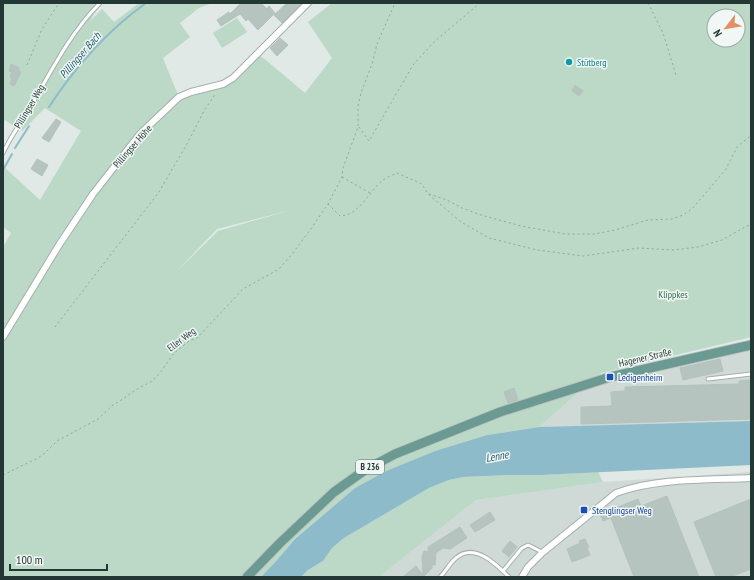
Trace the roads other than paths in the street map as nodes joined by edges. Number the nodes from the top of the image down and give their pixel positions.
1 (100, 3) edge
2 (308, 3) edge
3 (3, 153) edge
4 (3, 337) edge
5 (751, 344) edge
6 (751, 374) edge
7 (708, 379) dead end
8 (751, 478) edge
9 (542, 553) junction
10 (503, 572) junction
11 (247, 577) edge
12 (440, 577) edge
13 (509, 577) edge
14 (522, 577) edge

1 - 3 lane, Pillingser Weg
2 - 4 street, Pillingser Höhe
5 - 11 main road, Hagener Straße / B 236
6 - 7 lane
8 - 9 street
9 - 10 lane
9 - 14 street
10 - 12 lane
10 - 13 lane

